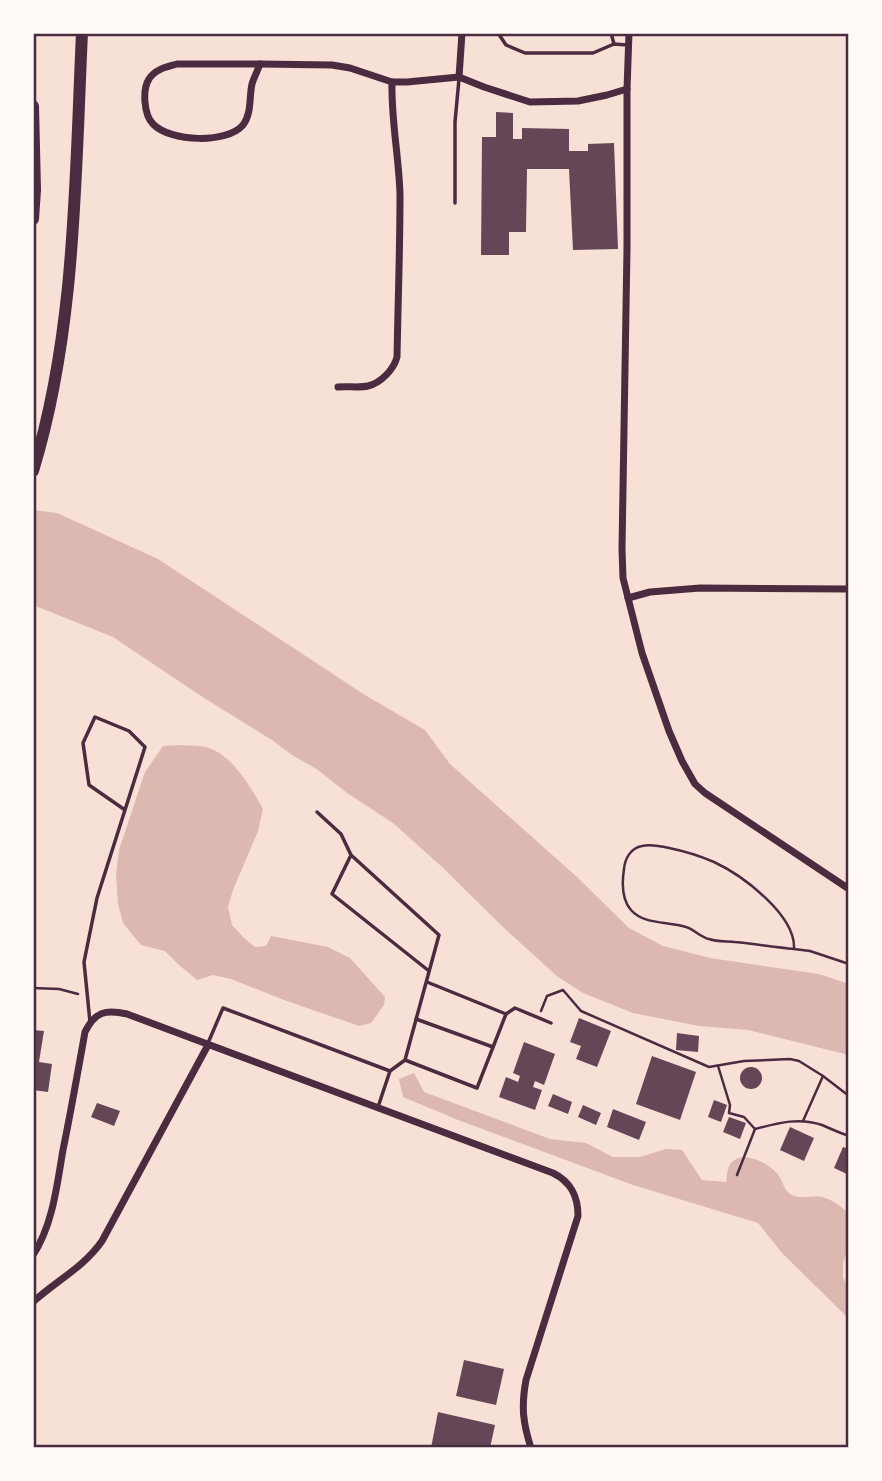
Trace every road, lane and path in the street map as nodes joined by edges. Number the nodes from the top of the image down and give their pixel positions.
1 (82, 33) edge
2 (462, 33) edge
3 (498, 33) edge
4 (611, 33) edge
5 (629, 33) edge
6 (614, 44) junction
7 (629, 45) junction
8 (260, 64) junction
9 (459, 77) junction
10 (392, 82) junction
11 (627, 89) junction
12 (33, 106) edge
13 (455, 203) dead end
14 (33, 219) edge
15 (338, 387) dead end
16 (33, 471) edge
17 (849, 589) edge
18 (628, 598) junction
19 (125, 810) junction
20 (317, 812) dead end
21 (351, 855) junction
22 (849, 889) edge
23 (794, 949) junction
24 (849, 964) edge
25 (429, 971) junction
26 (426, 982) junction
27 (33, 988) edge
28 (88, 996) junction
29 (506, 1014) junction
30 (538, 1017) junction
31 (416, 1019) junction
32 (90, 1023) junction
33 (551, 1023) dead end
34 (208, 1045) junction
35 (493, 1048) junction
36 (405, 1059) junction
37 (718, 1066) junction
38 (390, 1071) junction
39 (823, 1076) junction
40 (849, 1096) edge
41 (378, 1108) junction
42 (803, 1121) junction
43 (755, 1129) junction
44 (849, 1136) edge
45 (737, 1175) dead end
46 (33, 1255) edge
47 (33, 1302) edge
48 (531, 1448) edge

1 - 16 highway
2 - 9 street
3 - 6 lane
4 - 6 lane
5 - 7 street
6 - 7 lane
7 - 11 street
8 - 8 street
8 - 10 street
9 - 10 street
9 - 11 street
9 - 13 lane
10 - 15 street
11 - 18 street
12 - 14 highway
17 - 18 street
18 - 22 street
19 - 19 lane
19 - 28 lane
20 - 21 lane
21 - 25 lane
21 - 25 lane
23 - 23 path
23 - 24 path
25 - 26 lane
26 - 29 lane
26 - 31 lane
27 - 28 path
28 - 32 lane
29 - 30 lane
29 - 35 lane
30 - 33 lane
30 - 37 path
31 - 35 lane
31 - 36 lane
32 - 34 street
32 - 46 street
34 - 38 lane
34 - 41 street
34 - 47 street
35 - 36 lane
36 - 38 lane
37 - 39 path
37 - 43 path
38 - 41 lane
39 - 40 path
39 - 42 path
41 - 48 street
42 - 43 path
42 - 44 path
43 - 45 path

